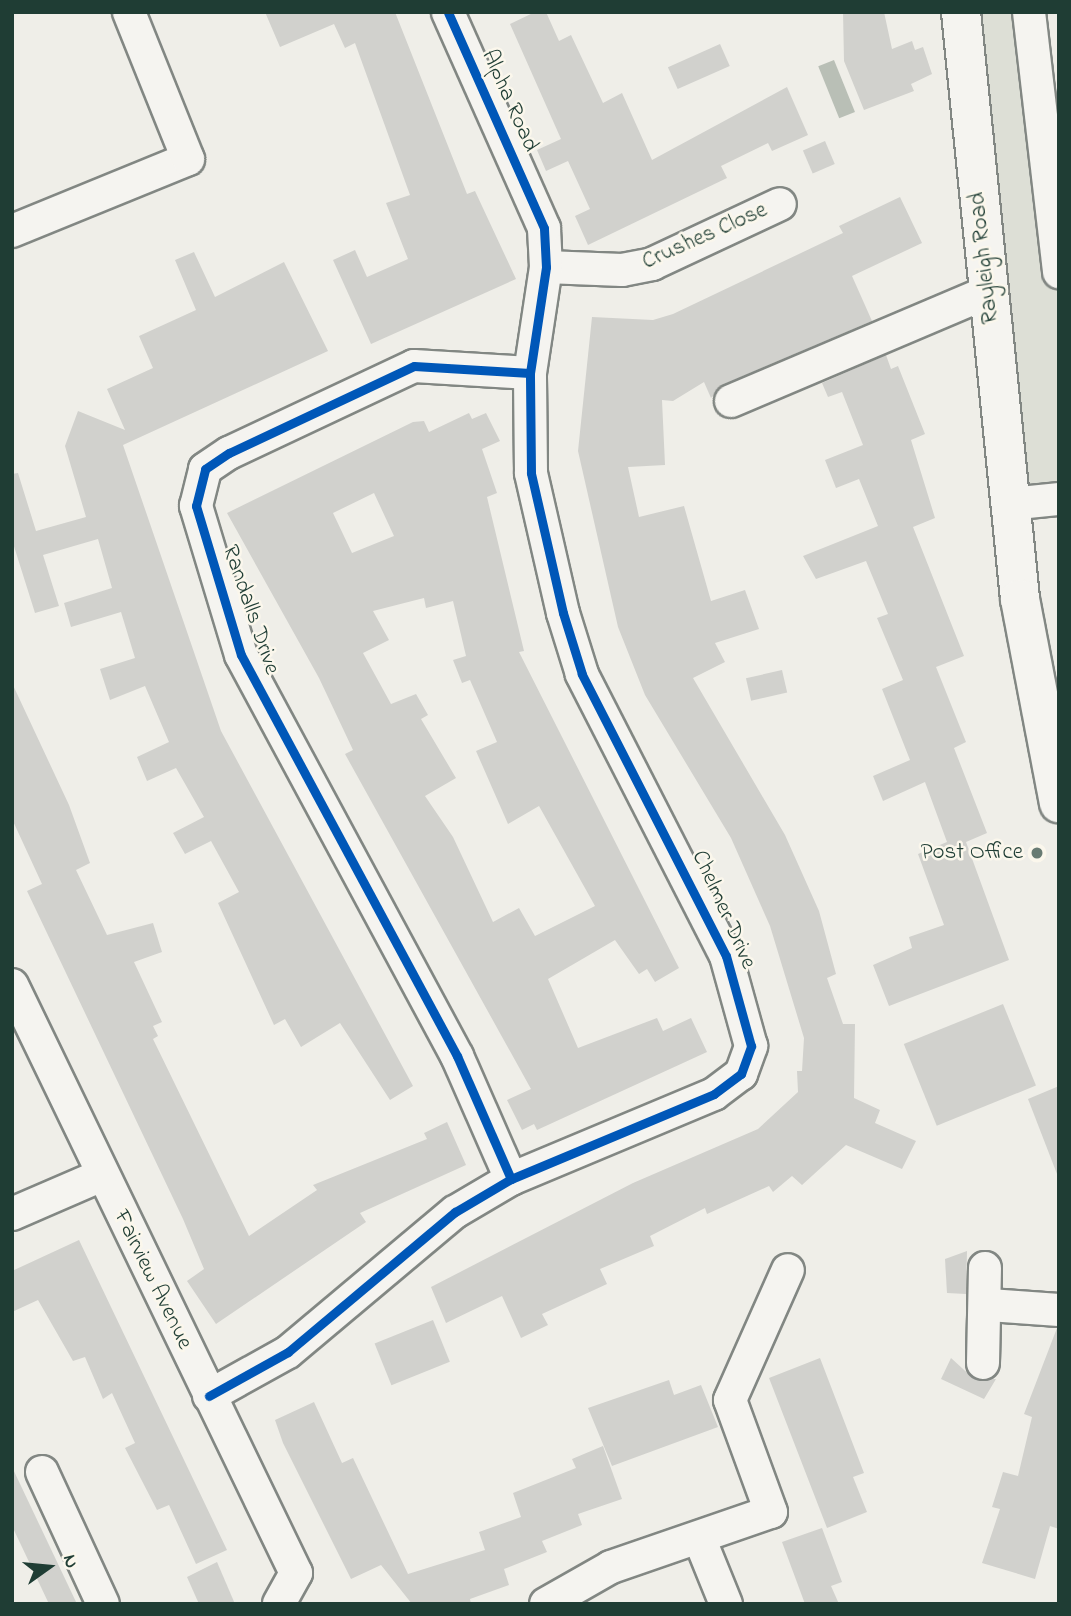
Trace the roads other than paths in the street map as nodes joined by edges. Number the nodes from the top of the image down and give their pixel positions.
1 (129, 12) edge
2 (449, 12) edge
3 (961, 12) edge
4 (1029, 12) edge
5 (779, 204) dead end
6 (534, 206) joint
7 (12, 231) edge
8 (546, 267) junction
9 (1059, 272) edge
10 (988, 292) junction
11 (530, 373) junction
12 (731, 401) dead end
13 (1059, 499) edge
14 (1009, 504) junction
15 (1059, 803) edge
16 (12, 985) edge
17 (100, 1176) junction
18 (511, 1179) junction
19 (12, 1213) edge
20 (985, 1268) dead end
21 (788, 1270) dead end
22 (989, 1304) junction
23 (1059, 1310) edge
24 (982, 1363) dead end
25 (209, 1396) junction
26 (42, 1472) dead end
27 (700, 1540) junction
28 (103, 1604) edge
29 (279, 1604) edge
30 (546, 1604) edge
31 (726, 1604) edge

1 - 7 street
2 - 6 street, Alpha Road
3 - 10 main road, Rayleigh Road
4 - 9 street
5 - 8 street, Crushes Close
6 - 8 street, Chelmer Drive
8 - 11 street, Chelmer Drive
10 - 12 street
10 - 14 main road, Rayleigh Road
11 - 18 street, Chelmer Drive
11 - 18 street, Randalls Drive
13 - 14 street
14 - 15 main road, Rayleigh Road
16 - 17 street, Fairview Avenue
17 - 19 street
17 - 25 street, Fairview Avenue
18 - 25 street, Chelmer Drive
20 - 22 street
21 - 27 street
22 - 23 street
22 - 24 street
25 - 29 street, Fairview Avenue
26 - 28 street
27 - 30 street
27 - 31 street

